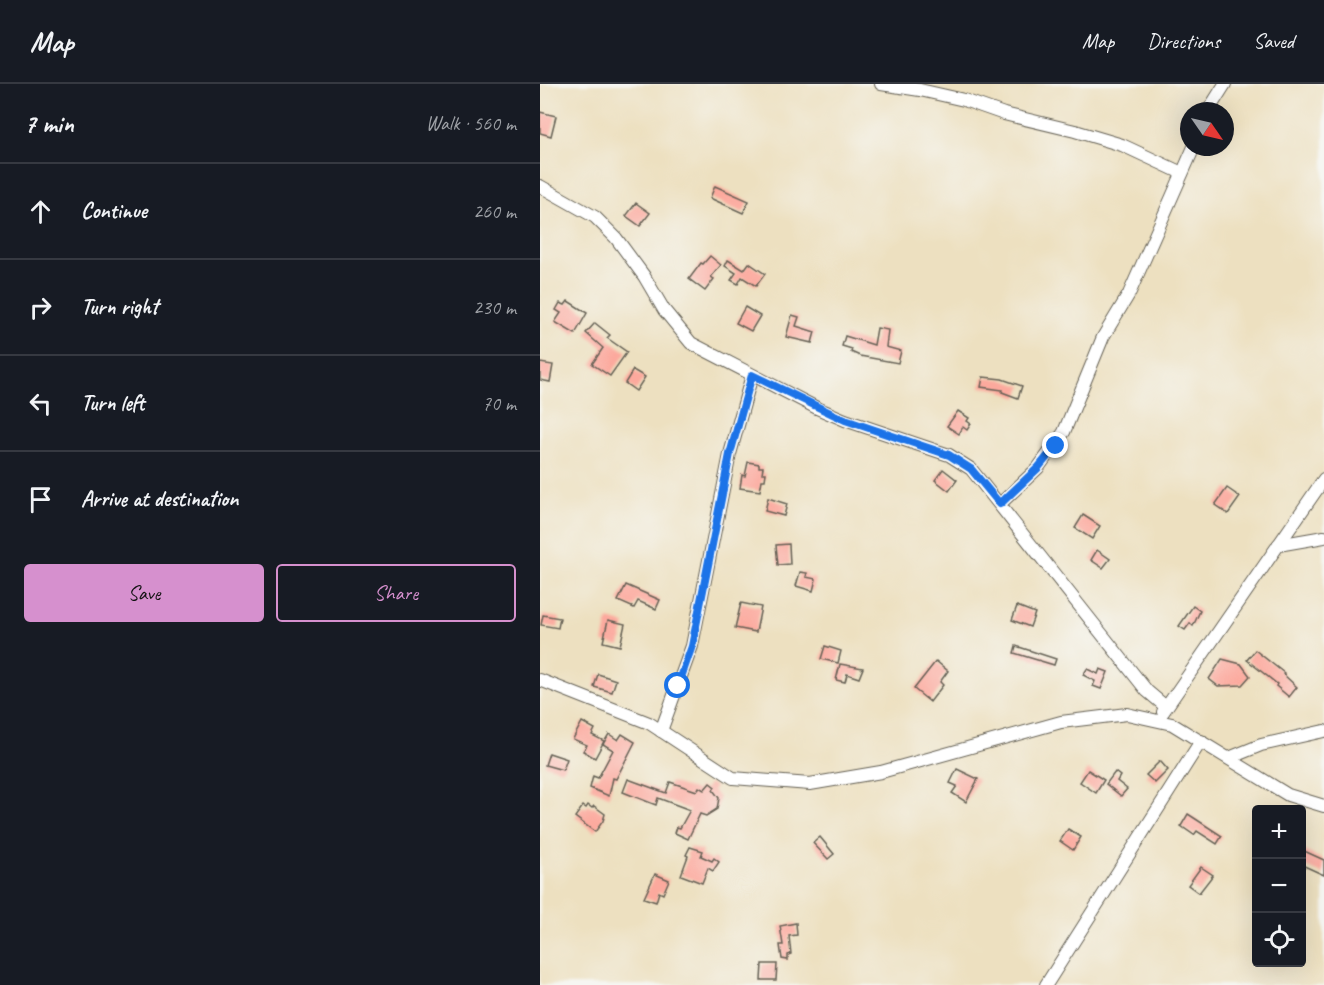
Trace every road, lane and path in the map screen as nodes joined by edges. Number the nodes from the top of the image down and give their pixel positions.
1 (881, 84) edge
2 (1225, 84) edge
3 (1214, 102) edge
4 (1190, 156) edge
5 (1182, 173) junction
6 (540, 186) edge
7 (752, 375) junction
8 (1324, 479) edge
9 (1000, 504) junction
10 (1324, 537) edge
11 (1278, 545) junction
12 (540, 680) edge
13 (1166, 707) junction
14 (1157, 720) junction
15 (661, 730) junction
16 (1324, 731) edge
17 (1201, 741) junction
18 (1229, 758) junction
19 (1324, 806) edge
20 (1046, 985) edge

1 - 5 street
2 - 3 street
4 - 5 street
5 - 9 street
6 - 7 street
7 - 9 street
7 - 15 street
8 - 11 street
9 - 13 street
10 - 11 street
11 - 13 street
12 - 15 street
13 - 14 street
14 - 15 street
14 - 17 street
16 - 18 street
17 - 18 street
17 - 20 street
18 - 19 street

